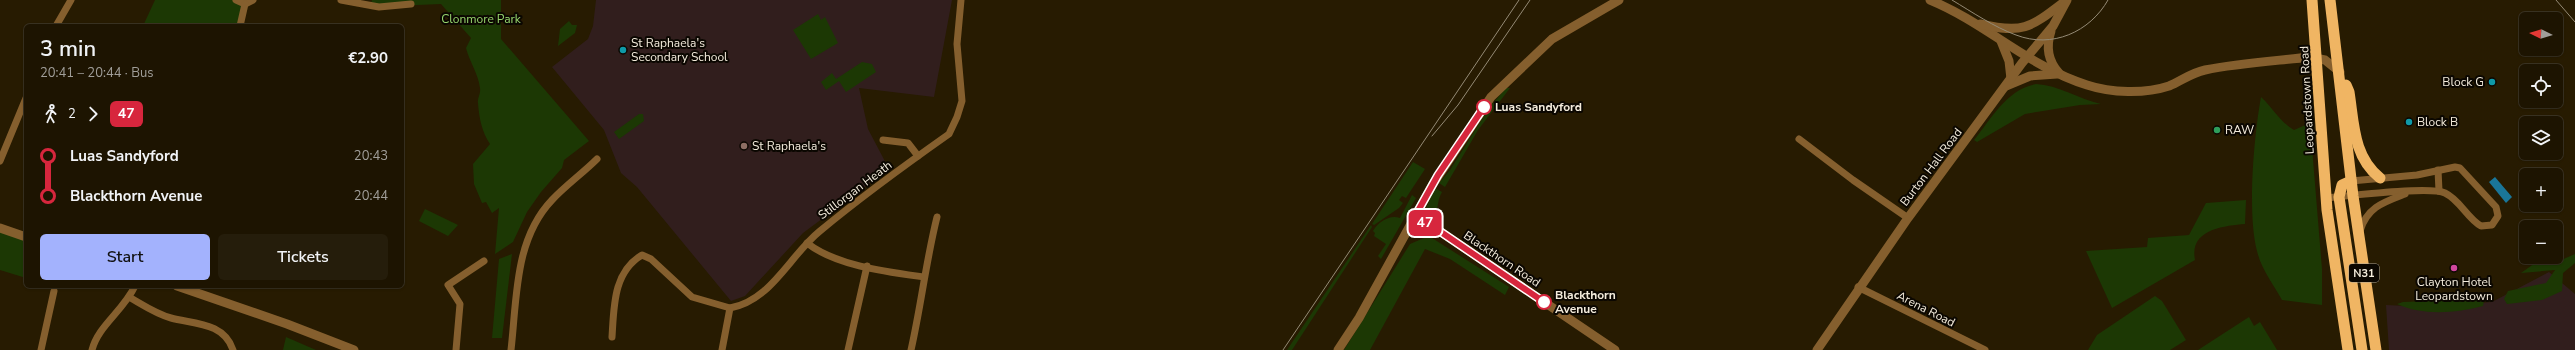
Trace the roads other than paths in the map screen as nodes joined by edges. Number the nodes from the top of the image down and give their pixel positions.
1 (71, 0) edge
2 (236, 0) edge
3 (254, 0) edge
4 (341, 0) edge
5 (961, 0) edge
6 (1619, 0) edge
7 (1930, 0) edge
8 (2067, 0) edge
9 (2312, 0) edge
10 (2330, 0) edge
11 (371, 3) edge
12 (245, 4) junction
13 (411, 4) dead end
14 (1975, 23) junction
15 (57, 24) edge
16 (240, 24) edge
17 (2053, 26) junction
18 (2001, 41) junction
19 (2027, 57) junction
20 (2317, 57) junction
21 (2340, 72) junction
22 (2060, 74) junction
23 (2008, 83) junction
24 (24, 103) edge
25 (1799, 139) dead end
26 (883, 140) dead end
27 (918, 156) junction
28 (597, 159) dead end
29 (0, 161) edge
30 (2438, 170) junction
31 (2380, 178) junction
32 (2351, 181) junction
33 (2439, 191) junction
34 (2411, 192) junction
35 (2353, 196) junction
36 (2339, 197) junction
37 (2326, 198) junction
38 (937, 217) dead end
39 (1414, 218) junction
40 (1908, 218) junction
41 (0, 228) edge
42 (24, 236) edge
43 (2358, 236) junction
44 (807, 243) junction
45 (484, 261) dead end
46 (867, 266) junction
47 (924, 277) junction
48 (1858, 287) junction
49 (134, 288) edge
50 (182, 288) edge
51 (54, 291) dead end
52 (130, 297) junction
53 (730, 308) junction
54 (612, 337) dead end
55 (41, 350) edge
56 (92, 350) edge
57 (233, 350) edge
58 (354, 350) edge
59 (456, 350) edge
60 (511, 350) edge
61 (722, 350) edge
62 (848, 350) edge
63 (911, 350) edge
64 (1338, 350) edge
65 (1615, 350) edge
66 (1817, 350) edge
67 (1984, 350) edge
68 (2348, 350) edge
69 (2362, 350) edge
70 (2376, 350) edge

1 - 15 street
2 - 12 street
3 - 12 street
4 - 11 street
5 - 27 street, Stillorgan Heath
6 - 39 street
7 - 14 street
8 - 14 street
8 - 17 street, Burton Hall Road
9 - 20 highway, Leopardstown Road / N31
10 - 21 highway, N31
11 - 13 street
12 - 16 street
14 - 18 street
17 - 19 street, Burton Hall Road
17 - 22 street
18 - 19 street
18 - 23 street
19 - 22 street
19 - 23 street, Burton Hall Road
20 - 21 street
20 - 22 street
20 - 37 highway, Leopardstown Road / N31
21 - 31 highway
21 - 32 highway, N31
22 - 23 street
23 - 40 street, Burton Hall Road
24 - 29 street
25 - 40 street
26 - 27 street, Stillorgan Heath
27 - 44 street, Stillorgan Heath
28 - 60 street
30 - 31 street
30 - 33 street
30 - 33 street
31 - 32 street
32 - 35 highway, N31
32 - 36 highway
33 - 34 street
34 - 35 street
34 - 43 street
35 - 36 street
35 - 43 highway, N31
36 - 37 street
36 - 69 highway
37 - 68 highway, Leopardstown Road / N31
38 - 47 street
39 - 64 street
39 - 65 street, Blackthorn Road
40 - 48 street, Burton Hall Road
41 - 42 street
43 - 70 highway, N31
44 - 46 street
44 - 53 street, Stillorgan Heath
45 - 59 street
46 - 47 street
46 - 62 street
47 - 63 street
48 - 66 street, Burton Hall Road
48 - 67 street, Arena Road
49 - 52 street
50 - 58 street
51 - 55 street
52 - 56 street
52 - 57 street
53 - 54 street
53 - 61 street

